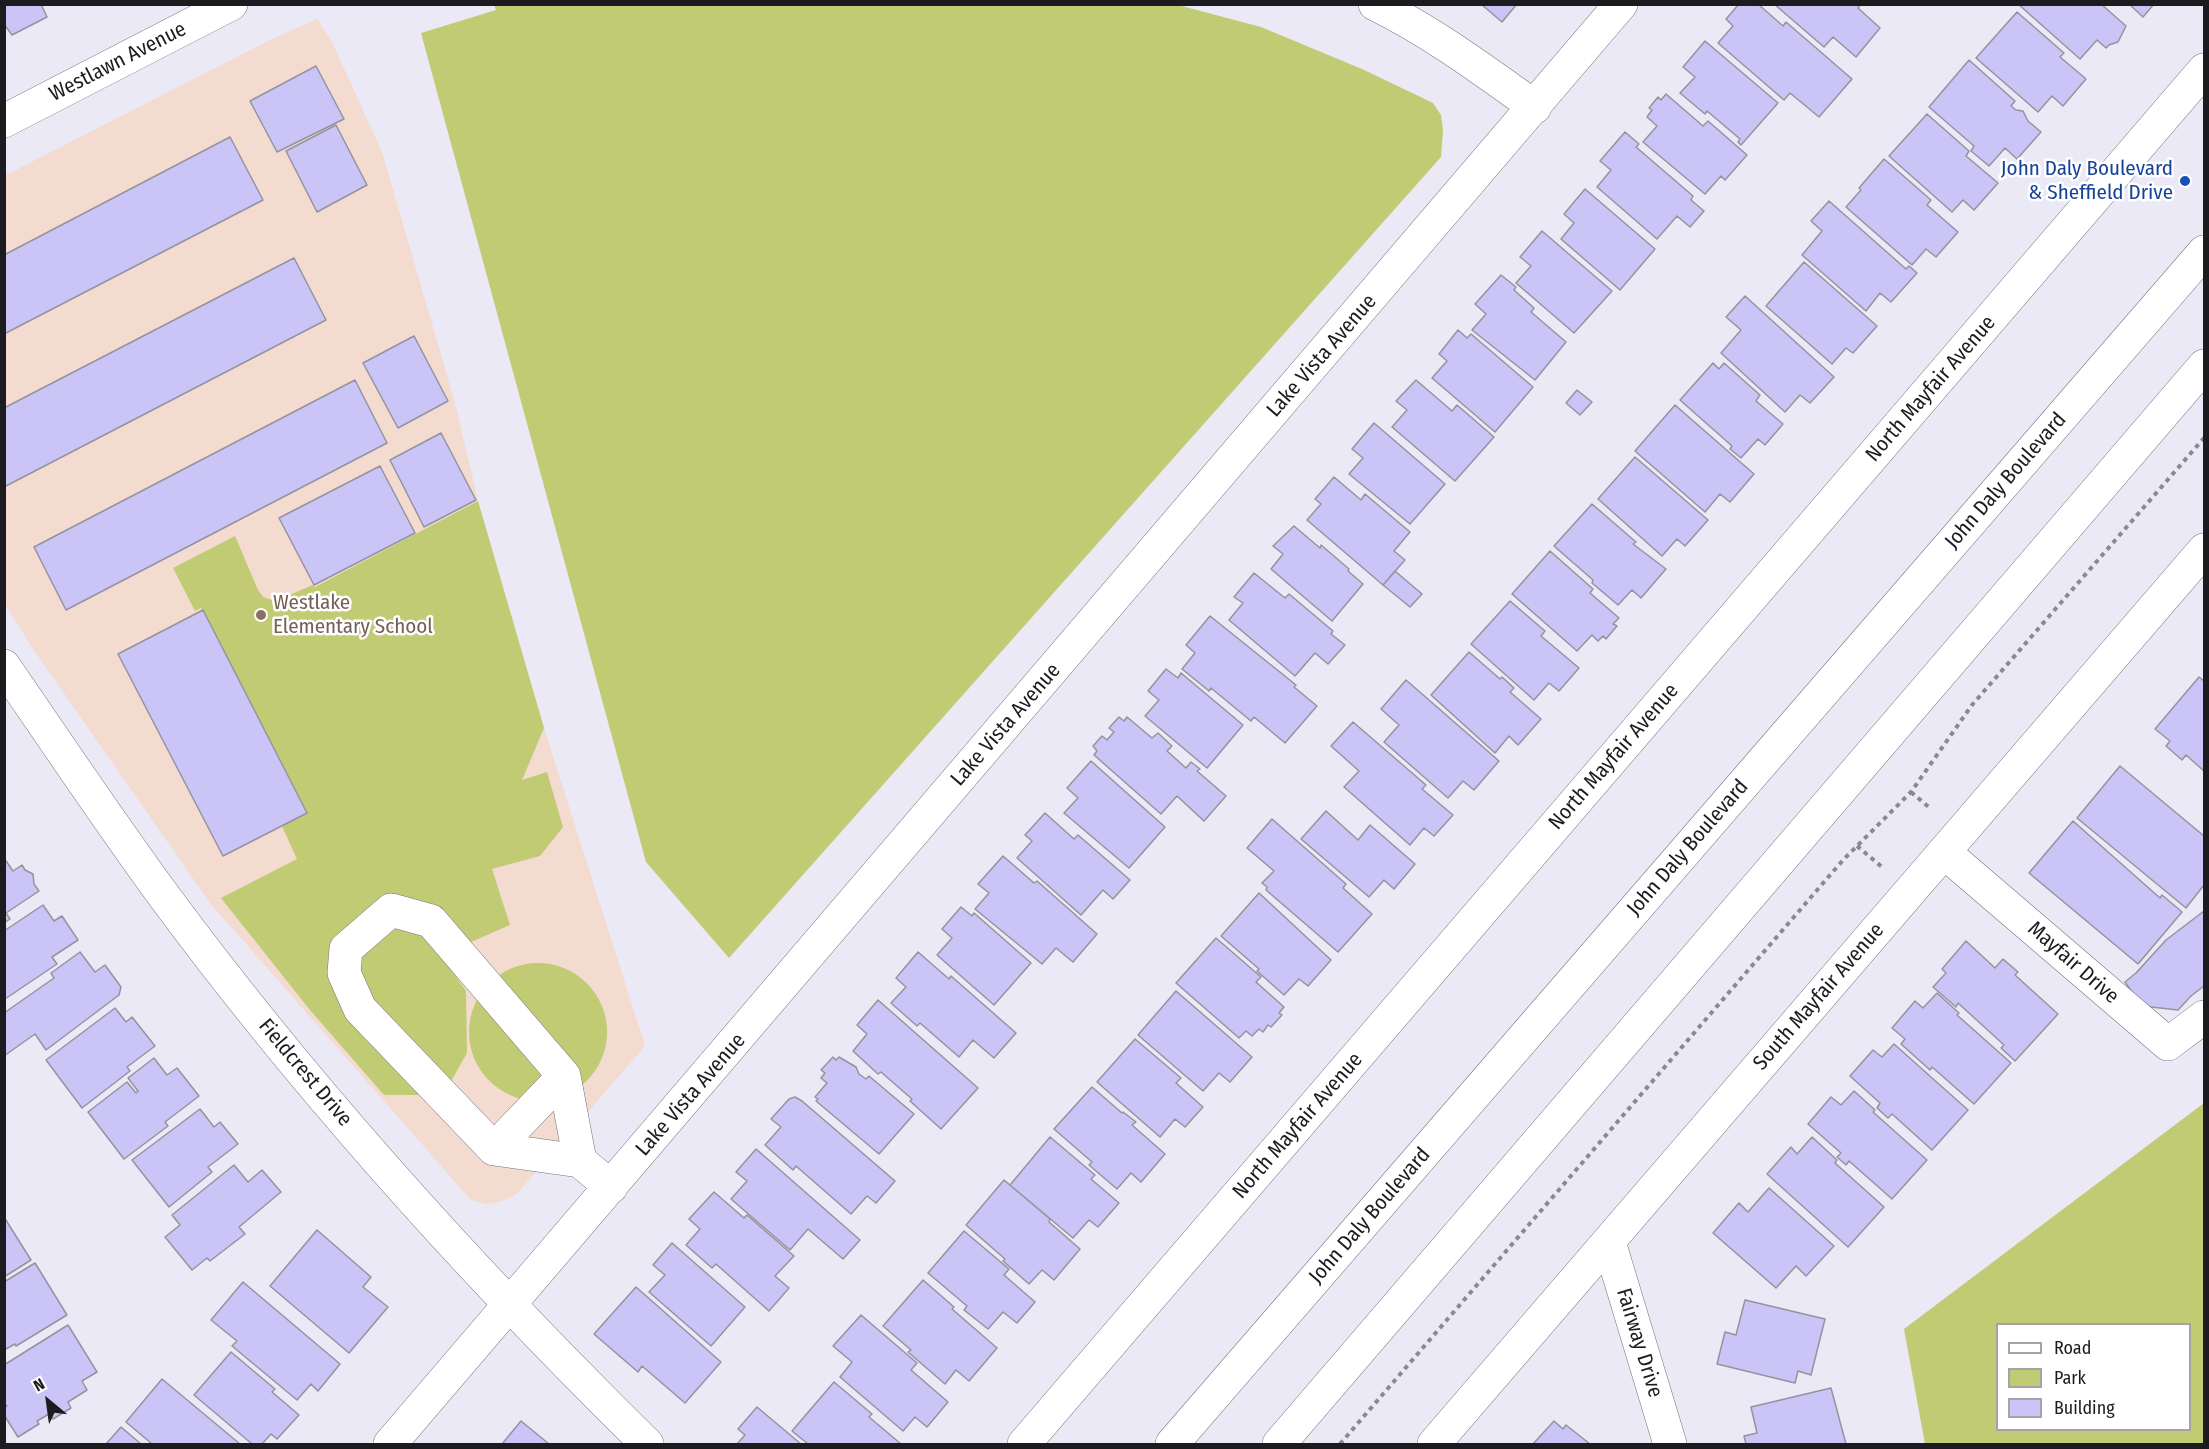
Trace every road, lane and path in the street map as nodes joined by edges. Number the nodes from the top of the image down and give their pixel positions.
1 (231, 4) edge
2 (1375, 4) edge
3 (1621, 4) edge
4 (2205, 70) edge
5 (1535, 106) junction
6 (4, 121) edge
7 (2205, 252) edge
8 (2205, 366) edge
9 (2205, 438) edge
10 (2205, 550) edge
11 (4, 666) edge
12 (1944, 852) junction
13 (2205, 1017) edge
14 (564, 1076) junction
15 (494, 1149) junction
16 (580, 1161) junction
17 (611, 1188) junction
18 (1609, 1242) junction
19 (511, 1305) junction
20 (390, 1444) edge
21 (647, 1444) edge
22 (1024, 1444) edge
23 (1172, 1444) edge
24 (1279, 1444) edge
25 (1340, 1444) edge
26 (1434, 1444) edge
27 (1670, 1444) edge

1 - 6 street, Westlawn Avenue
2 - 5 street
3 - 5 street, Lake Vista Avenue
4 - 22 street, North Mayfair Avenue
5 - 17 street, Lake Vista Avenue
7 - 23 street, John Daly Boulevard
8 - 24 street
9 - 25 path
10 - 12 street, South Mayfair Avenue
11 - 19 street, Fieldcrest Drive
12 - 13 street, Mayfair Drive
12 - 18 street, South Mayfair Avenue
14 - 15 street
14 - 15 street
14 - 16 street
15 - 16 street
16 - 17 street
17 - 19 street, Lake Vista Avenue
18 - 26 street, South Mayfair Avenue
18 - 27 street, Fairway Drive
19 - 20 street, Lake Vista Avenue
19 - 21 street, Fieldcrest Drive

